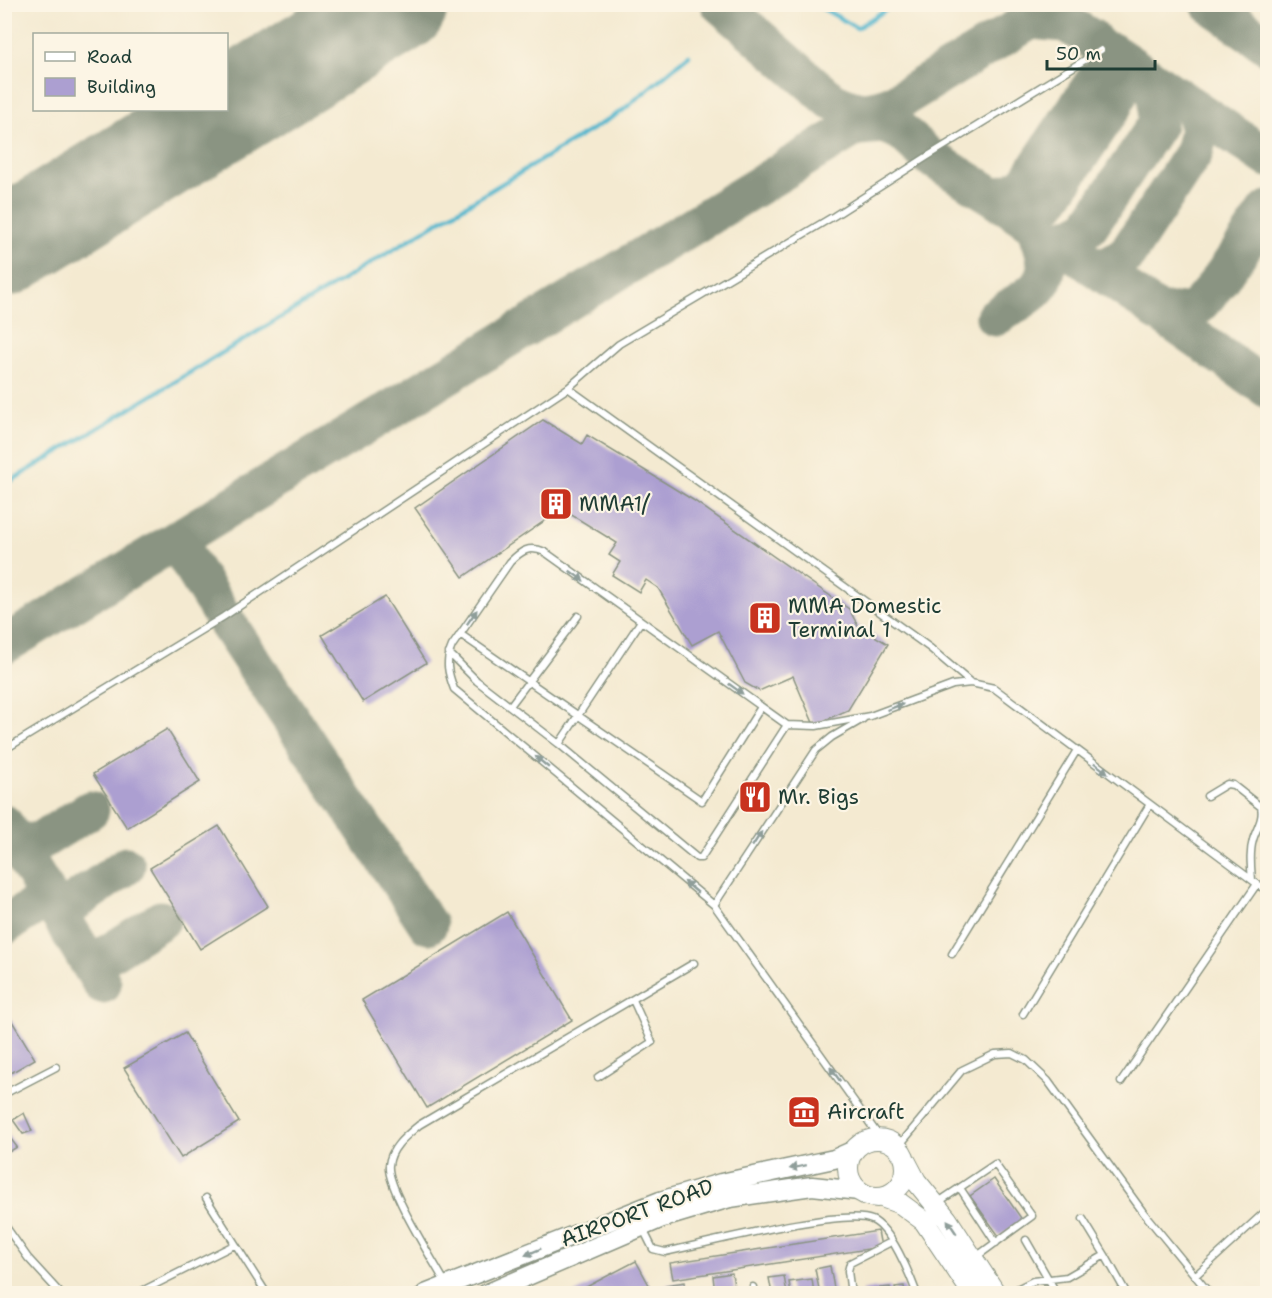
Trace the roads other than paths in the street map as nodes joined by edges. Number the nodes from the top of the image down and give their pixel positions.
1 (1101, 50) dead end
2 (568, 388) junction
3 (578, 616) dead end
4 (641, 621) junction
5 (460, 634) junction
6 (448, 653) junction
7 (529, 681) junction
8 (971, 683) junction
9 (510, 706) junction
10 (761, 707) junction
11 (578, 715) junction
12 (870, 716) junction
13 (787, 725) junction
14 (559, 744) junction
15 (4, 750) edge
16 (1077, 750) junction
17 (1207, 796) dead end
18 (1150, 804) junction
19 (1255, 882) junction
20 (1268, 892) edge
21 (714, 905) junction
22 (952, 954) dead end
23 (694, 963) dead end
24 (633, 1000) junction
25 (1023, 1014) dead end
26 (56, 1066) dead end
27 (598, 1077) dead end
28 (1121, 1083) dead end
29 (4, 1094) edge
30 (895, 1149) junction
31 (854, 1150) junction
32 (960, 1188) junction
33 (860, 1191) junction
34 (882, 1197) junction
35 (206, 1198) dead end
36 (936, 1204) junction
37 (1268, 1209) edge
38 (1083, 1219) dead end
39 (4, 1224) edge
40 (642, 1227) junction
41 (1026, 1240) dead end
42 (891, 1242) junction
43 (996, 1243) junction
44 (234, 1245) junction
45 (1105, 1255) junction
46 (973, 1259) junction
47 (1196, 1275) junction
48 (1048, 1279) junction
49 (447, 1285) junction
50 (61, 1293) edge
51 (136, 1293) edge
52 (267, 1293) edge
53 (425, 1293) edge
54 (486, 1293) edge
55 (851, 1293) edge
56 (916, 1293) edge
57 (973, 1293) edge
58 (996, 1293) edge
59 (1007, 1293) edge
60 (1057, 1293) edge
61 (1127, 1293) edge
62 (1210, 1293) edge

1 - 2 lane
2 - 8 lane
2 - 15 lane
3 - 7 lane
5 -> 4 lane
4 -> 10 lane
4 - 11 lane
5 - 6 lane
5 - 7 lane
6 - 9 lane
21 -> 6 lane
7 - 9 lane
7 - 11 lane
12 -> 8 lane
8 - 16 lane
9 - 14 lane
10 - 11 lane
10 - 13 lane
11 - 14 lane
12 - 13 lane
21 -> 12 lane
13 - 14 lane
16 -> 18 lane
16 - 22 lane
17 - 19 lane
18 - 19 lane
18 - 25 lane
19 - 20 lane
19 - 28 lane
30 -> 21 lane
23 - 24 lane
24 - 27 lane
24 - 49 lane
26 - 29 lane
30 - 31 main road
30 - 34 main road
30 - 36 main road
30 - 47 lane
31 - 33 main road
31 -> 49 main road, AIRPORT ROAD
32 - 36 lane
32 - 43 lane
32 - 43 lane
33 - 34 main road
33 - 40 main road, AIRPORT ROAD
34 - 57 main road
35 - 44 lane
46 -> 36 main road
37 - 47 lane
38 - 45 lane
39 - 50 lane
40 - 42 lane
40 - 54 main road, AIRPORT ROAD
41 - 48 lane
42 - 55 lane
42 - 56 lane
43 - 46 lane
44 - 51 lane
44 - 52 lane
45 - 48 lane
45 - 61 lane
46 - 58 main road
47 - 62 lane
48 - 59 lane
48 - 60 lane
49 - 53 main road, AIRPORT ROAD

